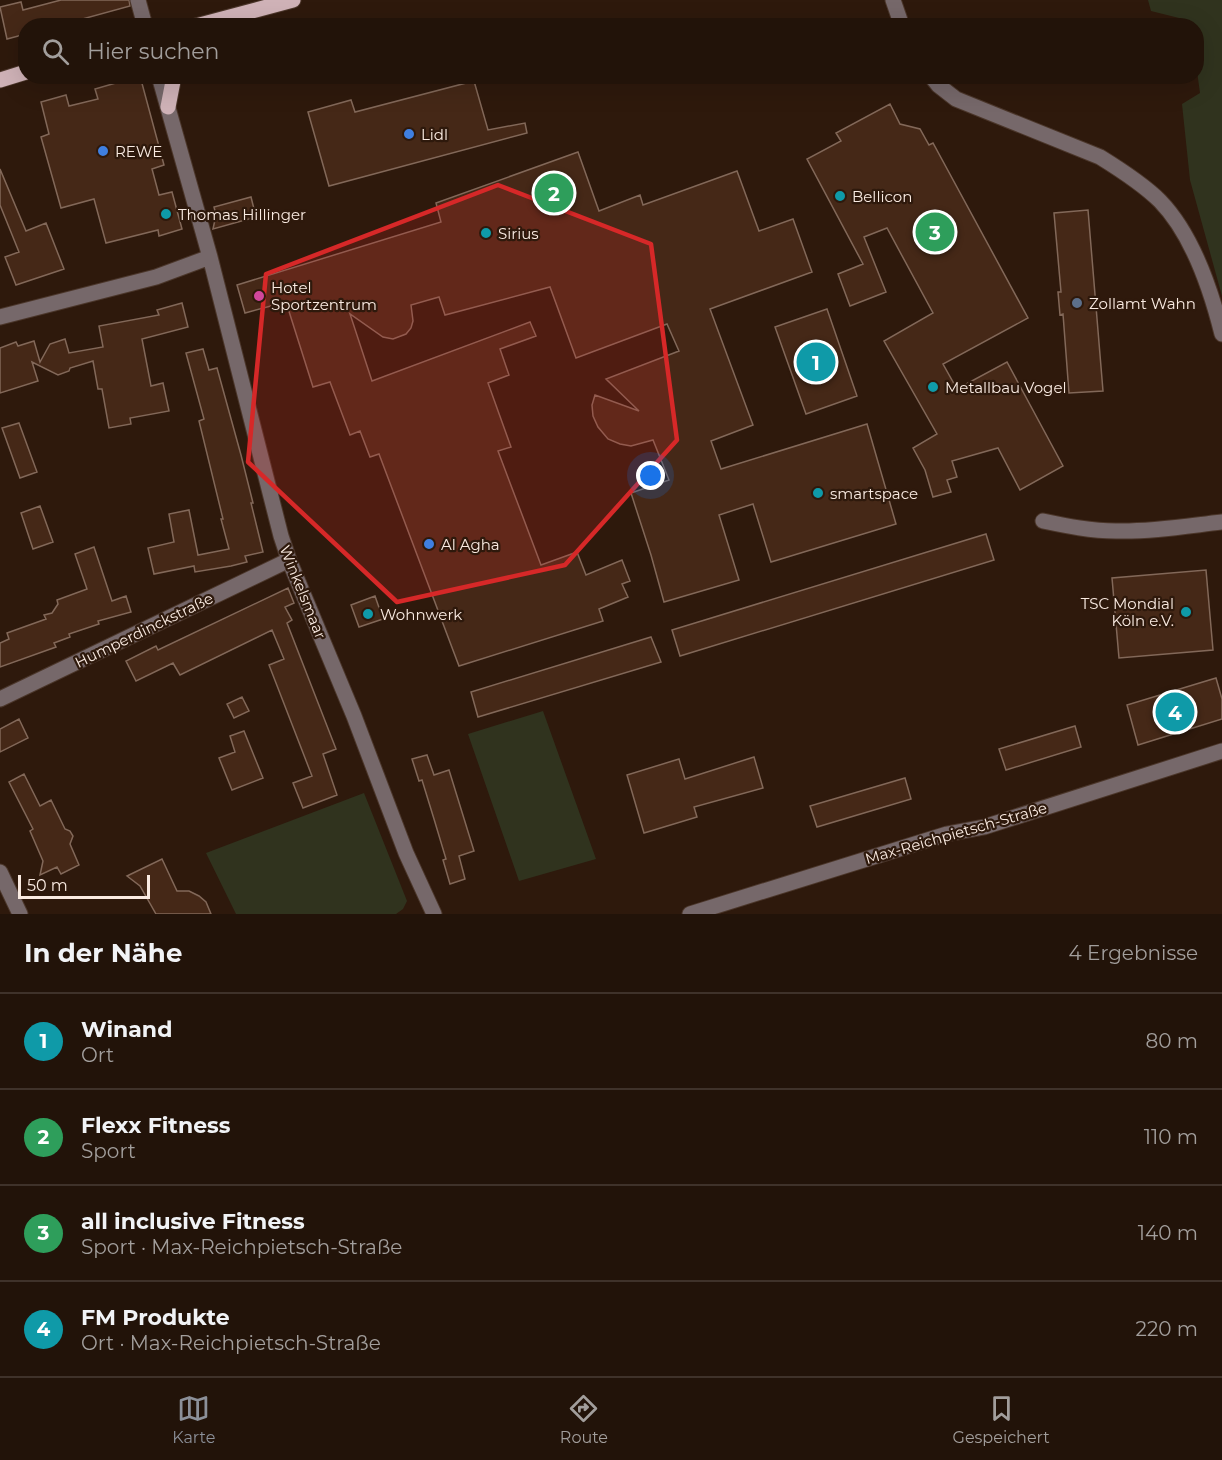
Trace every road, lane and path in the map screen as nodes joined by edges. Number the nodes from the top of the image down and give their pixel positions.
1 (138, 0) edge
2 (293, 0) edge
3 (893, 0) edge
4 (144, 18) edge
5 (230, 18) edge
6 (899, 18) edge
7 (18, 74) edge
8 (0, 80) edge
9 (161, 84) edge
10 (172, 84) edge
11 (937, 84) edge
12 (168, 107) junction
13 (210, 258) junction
14 (0, 317) edge
15 (1222, 334) edge
16 (1043, 522) dead end
17 (1222, 522) edge
18 (289, 560) junction
19 (0, 699) edge
20 (1222, 752) edge
21 (0, 872) edge
22 (431, 913) edge
23 (21, 914) edge
24 (690, 914) edge

1 - 4 street
2 - 5 main road
3 - 6 street
7 - 8 main road
9 - 12 street, Winkelsmaar
10 - 12 main road
11 - 15 street
12 - 13 street, Winkelsmaar
13 - 14 street
13 - 18 street, Winkelsmaar
16 - 17 street
18 - 19 street, Humperdinckstraße
18 - 22 street, Winkelsmaar
20 - 24 street, Max-Reichpietsch-Straße
21 - 23 street

